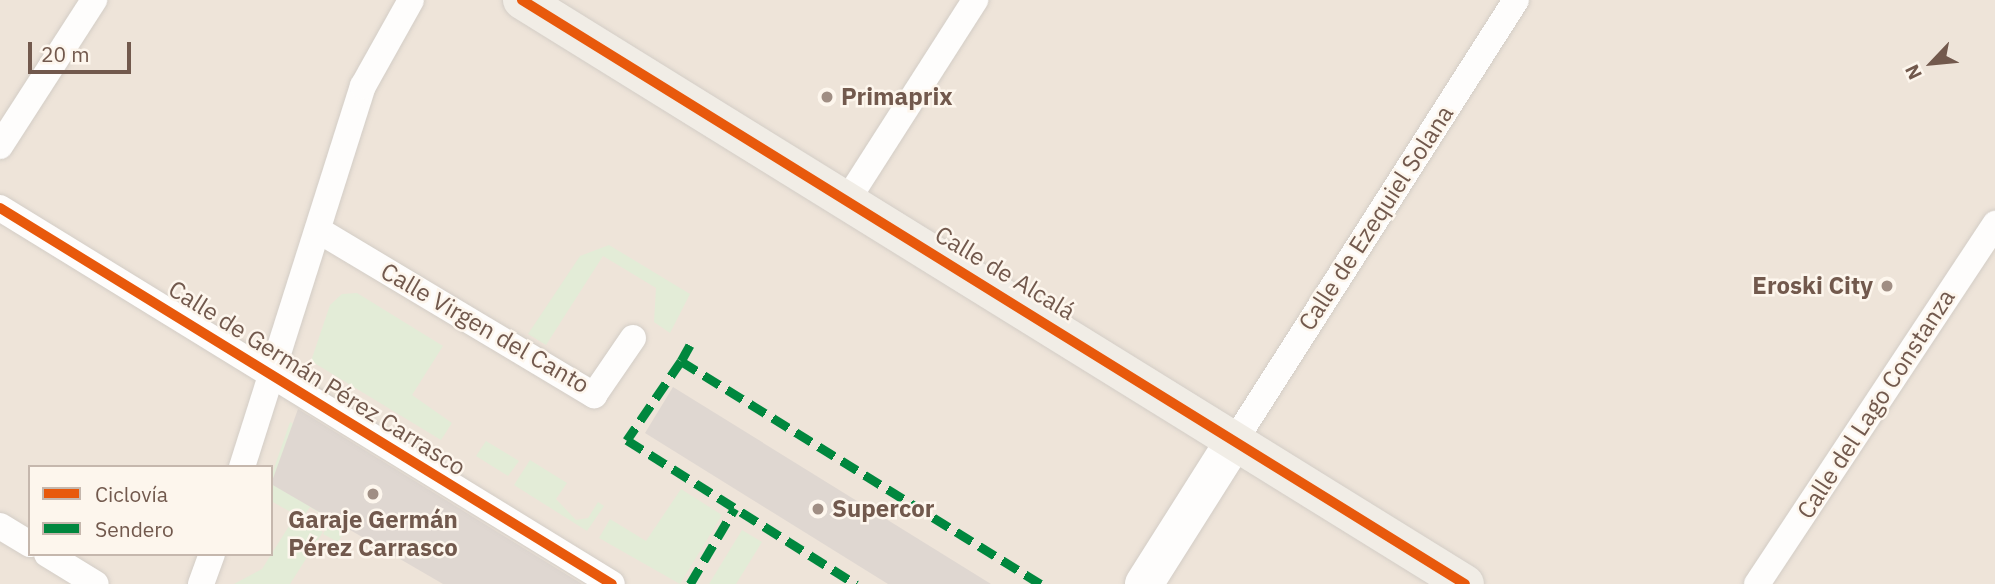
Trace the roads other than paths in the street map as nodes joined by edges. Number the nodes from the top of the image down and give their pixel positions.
1 (94, 0) edge
2 (411, 0) edge
3 (522, 0) edge
4 (975, 0) edge
5 (1517, 0) edge
6 (0, 146) edge
7 (846, 202) junction
8 (0, 208) edge
9 (1995, 224) edge
10 (318, 230) junction
11 (632, 338) dead end
12 (273, 376) junction
13 (1237, 437) junction
14 (243, 465) edge
15 (0, 526) edge
16 (28, 543) edge
17 (50, 556) edge
18 (211, 556) edge
19 (96, 584) edge
20 (201, 584) edge
21 (612, 584) edge
22 (1144, 584) edge
23 (1465, 584) edge
24 (1757, 584) edge

1 - 6 street
2 - 10 street
3 - 7 main road, Calle de Alcalá
4 - 7 street
5 - 13 street, Calle de Ezequiel Solana
7 - 13 main road, Calle de Alcalá
8 - 12 street, Calle de Germán Pérez Carrasco
9 - 24 street, Calle del Lago Constanza
10 - 11 street, Calle Virgen del Canto
10 - 12 street
12 - 14 street
12 - 21 street, Calle de Germán Pérez Carrasco
13 - 22 street
13 - 23 main road, Calle de Alcalá
15 - 16 street
17 - 19 street
18 - 20 street

